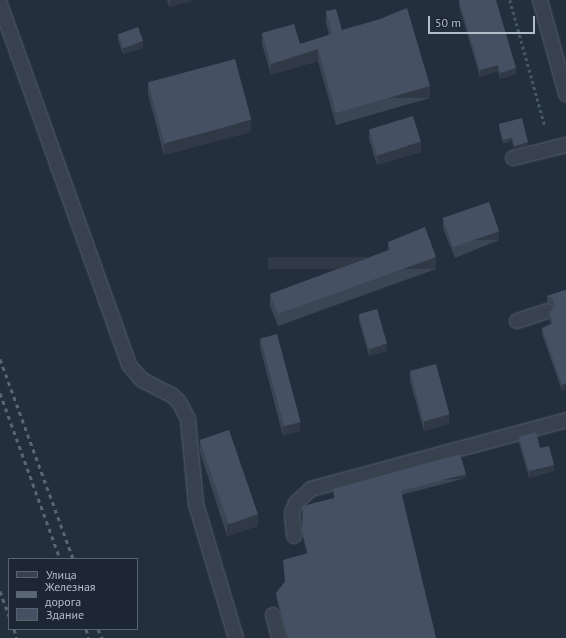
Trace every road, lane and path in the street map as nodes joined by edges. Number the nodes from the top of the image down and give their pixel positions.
1 (510, 0) edge
2 (540, 0) edge
3 (0, 4) edge
4 (566, 94) edge
5 (545, 126) dead end
6 (566, 145) edge
7 (513, 158) dead end
8 (547, 311) dead end
9 (517, 321) dead end
10 (566, 420) edge
11 (294, 536) dead end
12 (273, 615) dead end
13 (236, 638) edge
14 (279, 638) edge

1 - 5 path
2 - 4 street
3 - 13 street
6 - 7 street
8 - 9 street
10 - 11 street
12 - 14 street

